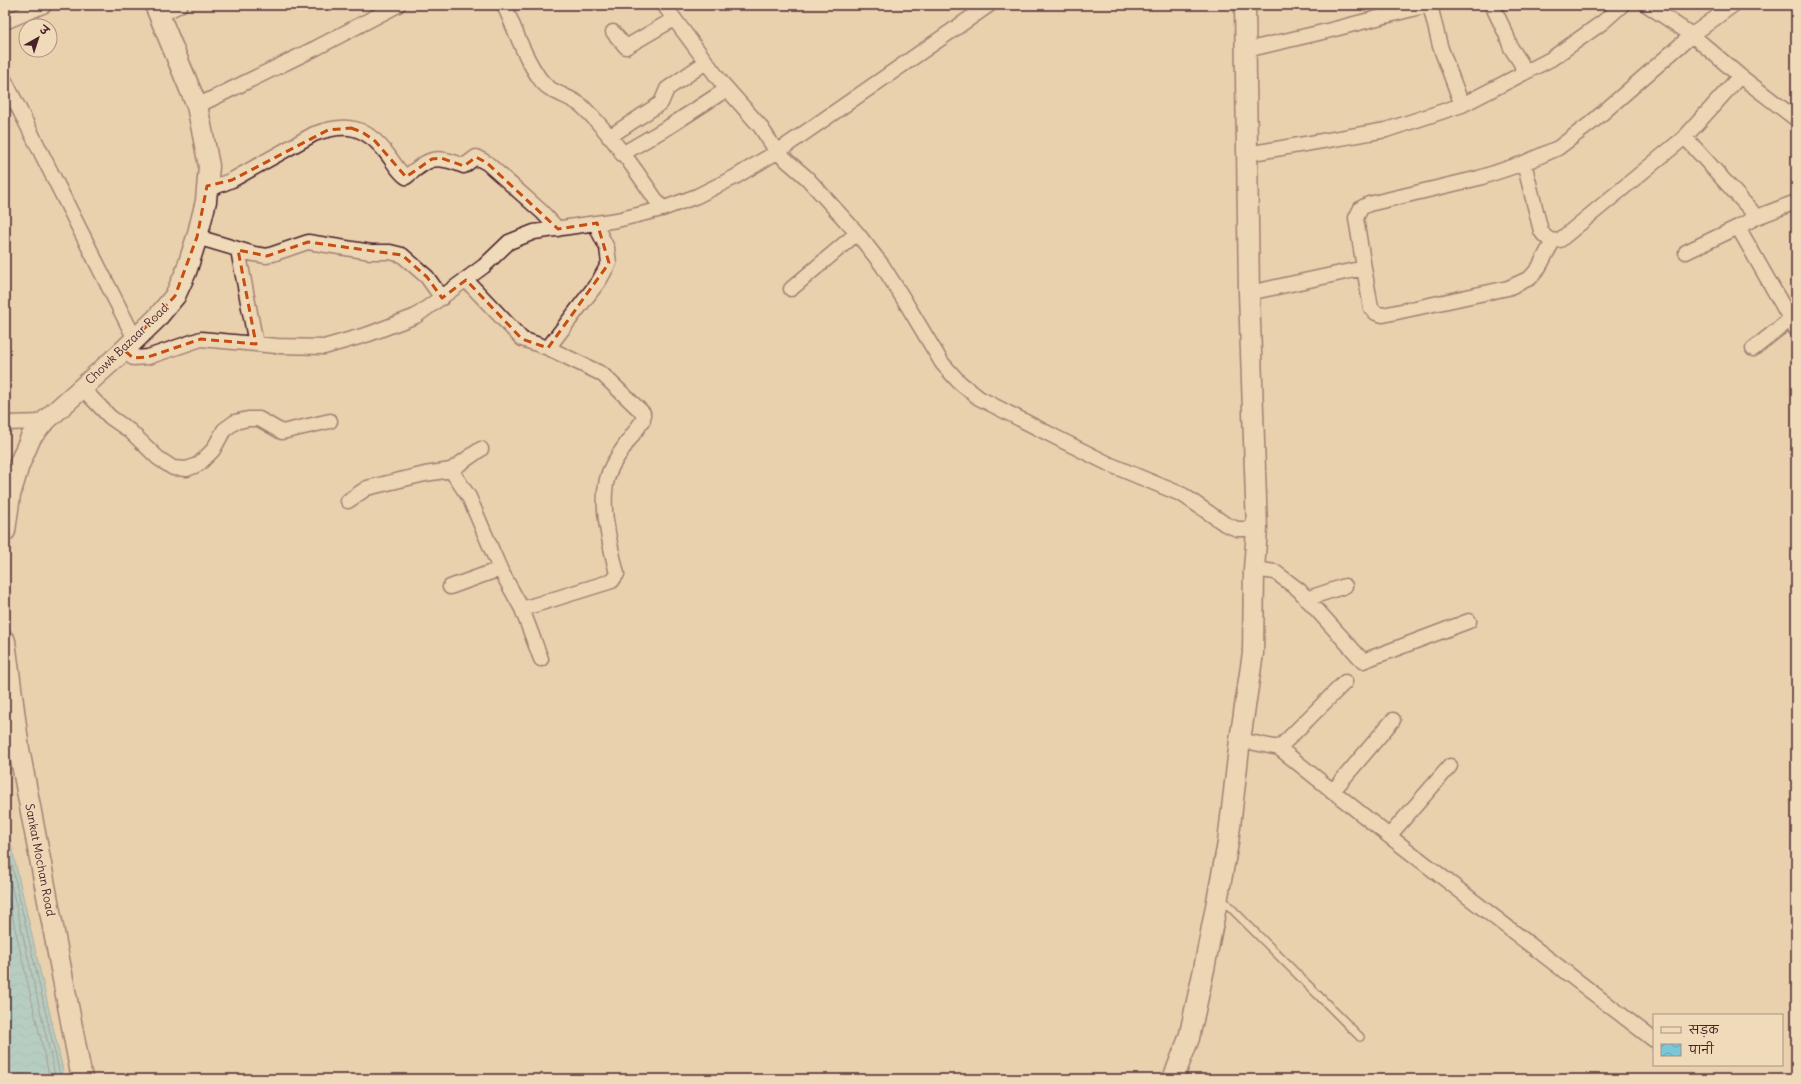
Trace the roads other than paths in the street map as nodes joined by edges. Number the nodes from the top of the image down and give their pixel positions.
1 (45, 5) edge
2 (180, 5) edge
3 (398, 5) edge
4 (504, 5) edge
5 (664, 5) edge
6 (989, 5) edge
7 (1245, 5) edge
8 (1429, 5) edge
9 (1492, 5) edge
10 (1622, 5) edge
11 (1647, 5) edge
12 (1733, 5) edge
13 (158, 10) edge
14 (674, 19) junction
15 (5, 22) edge
16 (613, 32) dead end
17 (1692, 35) junction
18 (1246, 50) junction
19 (706, 62) junction
20 (1524, 73) junction
21 (1740, 76) junction
22 (5, 81) edge
23 (727, 89) junction
24 (1462, 105) junction
25 (197, 106) junction
26 (1796, 119) edge
27 (609, 137) junction
28 (1685, 137) junction
29 (777, 152) junction
30 (622, 154) junction
31 (1247, 154) junction
32 (1524, 163) junction
33 (207, 186) junction
34 (1796, 202) edge
35 (662, 209) junction
36 (1757, 217) junction
37 (597, 223) junction
38 (1738, 227) junction
39 (558, 229) junction
40 (857, 233) junction
41 (197, 237) junction
42 (1553, 241) junction
43 (238, 250) junction
44 (1686, 252) dead end
45 (1364, 268) junction
46 (466, 280) junction
47 (791, 289) dead end
48 (1249, 293) junction
49 (442, 298) junction
50 (1794, 321) edge
51 (130, 344) junction
52 (256, 344) junction
53 (548, 348) junction
54 (1753, 349) dead end
55 (82, 388) junction
56 (330, 421) dead end
57 (44, 422) junction
58 (5, 423) edge
59 (481, 448) dead end
60 (451, 470) junction
61 (7, 494) edge
62 (348, 501) dead end
63 (1257, 529) junction
64 (5, 531) edge
65 (500, 569) junction
66 (1254, 569) junction
67 (1345, 586) dead end
68 (450, 587) dead end
69 (1306, 599) junction
70 (522, 609) junction
71 (1470, 621) dead end
72 (5, 641) edge
73 (541, 659) dead end
74 (1345, 682) dead end
75 (1393, 720) dead end
76 (1240, 740) junction
77 (1279, 748) junction
78 (1450, 766) dead end
79 (1332, 792) junction
80 (1389, 836) junction
81 (1218, 896) junction
82 (1360, 1037) dead end
83 (1653, 1039) edge
84 (82, 1079) edge
85 (1173, 1079) edge

1 - 15 street
2 - 13 street
3 - 25 street
4 - 27 street
5 - 14 street
6 - 29 street
7 - 18 main road
8 - 18 street
8 - 24 street
9 - 20 street
10 - 20 street
11 - 17 street
12 - 17 street
13 - 25 main road, Chowk Bazaar Road
14 - 16 street
14 - 19 street
17 - 21 street
17 - 32 street
18 - 31 main road
19 - 23 street
19 - 27 street
20 - 24 street
21 - 26 street
21 - 28 street
22 - 51 street
23 - 29 street
23 - 30 street
24 - 31 street
25 - 33 main road, Chowk Bazaar Road
27 - 30 street
28 - 36 street
28 - 42 street
29 - 35 street
29 - 40 street
30 - 35 street
31 - 48 main road
32 - 42 street
32 - 45 street
33 - 39 street
33 - 41 main road, Chowk Bazaar Road
34 - 36 street
35 - 37 street
36 - 38 street
37 - 39 street
37 - 53 street
38 - 44 street
38 - 50 street
39 - 46 street
40 - 47 street
40 - 63 street
41 - 43 street
41 - 51 main road, Chowk Bazaar Road
42 - 45 street
43 - 49 street
43 - 52 street
45 - 48 street
46 - 49 street
46 - 53 street
48 - 63 main road
49 - 52 street
50 - 54 street
51 - 52 street
51 - 55 main road, Chowk Bazaar Road
53 - 70 street
55 - 56 street
55 - 57 main road, Chowk Bazaar Road
57 - 58 street
57 - 61 main road, Chowk Bazaar Road
59 - 60 street
60 - 62 street
60 - 65 street
61 - 64 main road
63 - 66 main road
65 - 68 street
65 - 70 street
66 - 69 street
66 - 76 main road
67 - 69 street
69 - 71 street
70 - 73 street
72 - 84 main road, Sankat Mochan Road
74 - 77 street
75 - 79 street
76 - 77 street
76 - 81 main road
77 - 79 street
78 - 80 street
79 - 80 street
80 - 83 street
81 - 82 lane
81 - 85 main road

